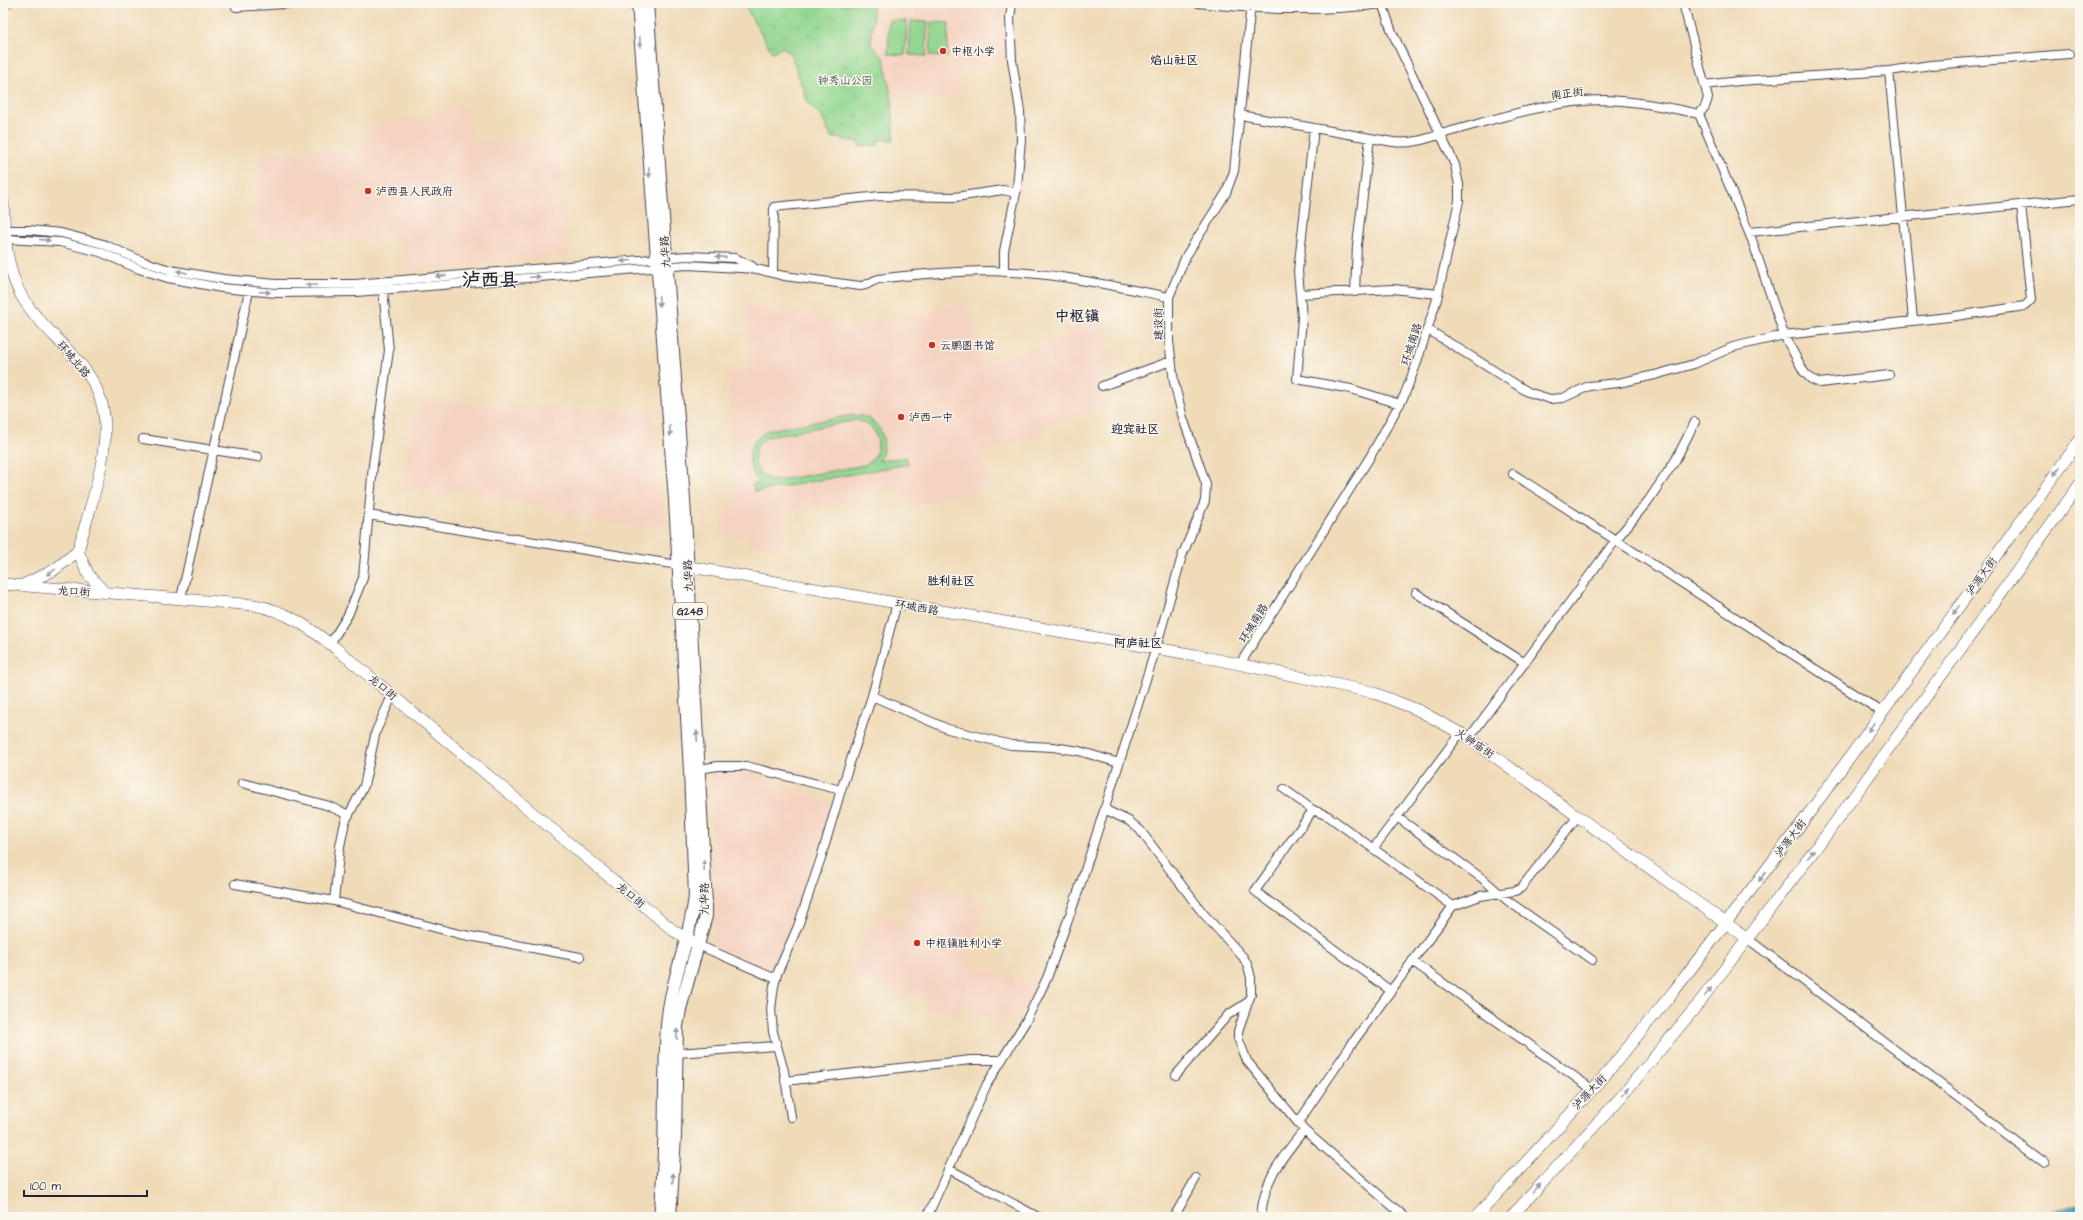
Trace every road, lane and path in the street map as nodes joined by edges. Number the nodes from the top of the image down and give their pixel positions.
1 (7, 3) edge
2 (300, 3) edge
3 (638, 3) edge
4 (647, 3) edge
5 (1012, 3) edge
6 (1198, 3) edge
7 (1683, 3) edge
8 (1382, 4) edge
9 (1250, 5) edge
10 (3, 6) edge
11 (236, 7) dead end
12 (2069, 54) dead end
13 (1889, 71) junction
14 (1704, 85) junction
15 (1699, 114) junction
16 (1240, 115) junction
17 (1314, 128) junction
18 (1441, 134) junction
19 (1370, 138) junction
20 (1016, 193) junction
21 (2080, 199) edge
22 (3, 200) edge
23 (2021, 205) junction
24 (1903, 216) junction
25 (1749, 232) junction
26 (5, 233) edge
27 (661, 262) junction
28 (1004, 272) junction
29 (773, 273) junction
30 (383, 290) junction
31 (249, 291) junction
32 (1355, 292) junction
33 (1300, 294) junction
34 (1438, 294) junction
35 (1169, 297) junction
36 (1913, 320) junction
37 (1427, 329) junction
38 (1784, 335) junction
39 (1171, 361) junction
40 (1889, 375) dead end
41 (1102, 386) dead end
42 (1400, 404) junction
43 (1695, 422) dead end
44 (143, 439) dead end
45 (2080, 440) edge
46 (213, 450) junction
47 (258, 457) dead end
48 (1513, 474) dead end
49 (2080, 484) edge
50 (368, 515) junction
51 (1615, 541) junction
52 (78, 551) junction
53 (683, 566) junction
54 (3, 584) edge
55 (19, 586) junction
56 (105, 593) junction
57 (1416, 593) dead end
58 (181, 598) junction
59 (897, 603) junction
60 (330, 644) junction
61 (1156, 648) junction
62 (1525, 663) junction
63 (1240, 664) junction
64 (392, 696) junction
65 (872, 696) junction
66 (1882, 712) junction
67 (1465, 735) junction
68 (1118, 763) junction
69 (699, 768) junction
70 (242, 783) dead end
71 (1284, 789) dead end
72 (841, 790) junction
73 (1104, 809) junction
74 (1313, 810) junction
75 (349, 815) junction
76 (1578, 816) junction
77 (1397, 817) junction
78 (1373, 848) junction
79 (236, 884) dead end
80 (1498, 893) junction
81 (334, 900) junction
82 (1453, 906) junction
83 (1726, 924) junction
84 (686, 938) junction
85 (1748, 939) junction
86 (698, 945) junction
87 (580, 957) dead end
88 (1592, 960) dead end
89 (1412, 961) junction
90 (776, 979) junction
91 (1391, 991) junction
92 (1248, 1002) junction
93 (776, 1046) junction
94 (676, 1053) junction
95 (1001, 1060) junction
96 (1176, 1075) dead end
97 (785, 1081) junction
98 (1592, 1089) junction
99 (791, 1117) dead end
100 (1298, 1124) junction
101 (1304, 1130) junction
102 (2045, 1163) dead end
103 (949, 1169) junction
104 (1196, 1178) dead end
105 (662, 1216) edge
106 (927, 1217) edge
107 (1038, 1217) edge
108 (1174, 1217) edge
109 (1261, 1217) edge
110 (1405, 1217) edge
111 (1476, 1217) edge
112 (1511, 1217) edge

1 - 10 main road
2 - 11 street
3 -> 27 highway, 九华路 / G248
4 - 27 highway, 九华路 / G248
5 - 20 street
6 - 9 street
7 - 14 street
8 - 9 street
8 - 18 street, 环城南路
9 - 16 street, 建设街
12 - 13 street
13 - 14 street
13 - 24 street
14 - 15 street
15 - 18 street, 南正街
15 - 25 street
16 - 17 street, 南正街
16 - 35 street, 建设街
17 - 19 street, 南正街
17 - 33 street
18 - 19 street, 南正街
18 - 34 street, 环城南路
19 - 32 street
20 - 28 street
20 - 29 street
21 - 23 street
22 - 26 main road, 环城北路
23 - 24 street
23 - 36 street
24 - 25 street
24 - 36 street
25 - 38 street
27 -> 26 street
26 -> 31 street
26 - 52 main road, 环城北路
27 - 29 street
30 -> 27 street
27 - 53 highway, 九华路 / G248
28 - 29 street
28 - 35 street
31 -> 30 street
30 - 50 street
31 - 46 street
32 - 33 street
32 - 34 street
33 - 42 street
34 - 37 street, 环城南路
35 - 39 street, 建设街
36 - 38 street
37 - 38 street
37 - 42 street, 环城南路
38 - 40 street
39 - 41 street
39 - 61 street, 建设街
42 - 63 street, 环城南路
43 - 51 street
44 - 46 street
45 -> 66 main road, 泸源大街
46 - 47 street
46 - 58 street
48 - 51 street
85 -> 49 main road
50 - 53 street
50 - 60 street
51 - 62 street
51 - 66 street
52 -> 55 main road
52 - 56 main road
53 - 59 main road, 环城西路
69 -> 53 highway, 九华路 / G248
53 - 84 highway, 九华路 / G248
54 - 55 main road, 龙口街
55 - 56 main road, 龙口街
56 - 58 main road, 龙口街
57 - 62 street
58 - 60 main road, 龙口街
59 - 61 main road, 环城西路
59 - 65 street
60 - 64 main road, 龙口街
61 - 63 main road, 火神庙街
61 - 68 street, 建设街
62 - 67 street
63 - 67 main road, 火神庙街
64 - 75 street
64 - 84 main road, 龙口街
65 - 68 street
65 - 72 street
66 -> 83 main road, 泸源大街
67 - 76 main road, 火神庙街
67 - 77 street
68 - 73 street, 建设街
69 - 72 street
86 -> 69 highway, 九华路 / G248
70 - 75 street
71 - 74 street
72 - 90 street
73 - 92 street
73 - 95 street, 建设街
74 - 78 street
74 - 91 street
75 - 81 street
76 - 80 street
76 - 83 main road, 火神庙街
77 - 78 street
77 - 80 street
78 - 82 street
79 - 81 street
80 - 82 street
80 - 88 street
81 - 87 street
82 - 89 street
83 - 85 main road, 火神庙街
83 - 98 main road, 泸源大街
84 - 86 main road, 龙口街
84 - 105 highway, 九华路 / G248
85 - 102 street
112 -> 85 main road
86 - 90 street
94 -> 86 highway, 九华路 / G248
89 - 91 street
89 - 98 street
90 - 93 street
91 - 100 street
92 - 96 street
92 - 100 street
93 - 94 street
93 - 97 street
105 -> 94 highway, 九华路 / G248
95 - 97 street
95 - 103 street, 建设街
97 - 99 street
98 - 111 main road, 泸源大街
100 - 101 street
101 - 109 street
101 - 110 street
103 - 106 street, 建设街
103 - 107 street
104 - 108 street

